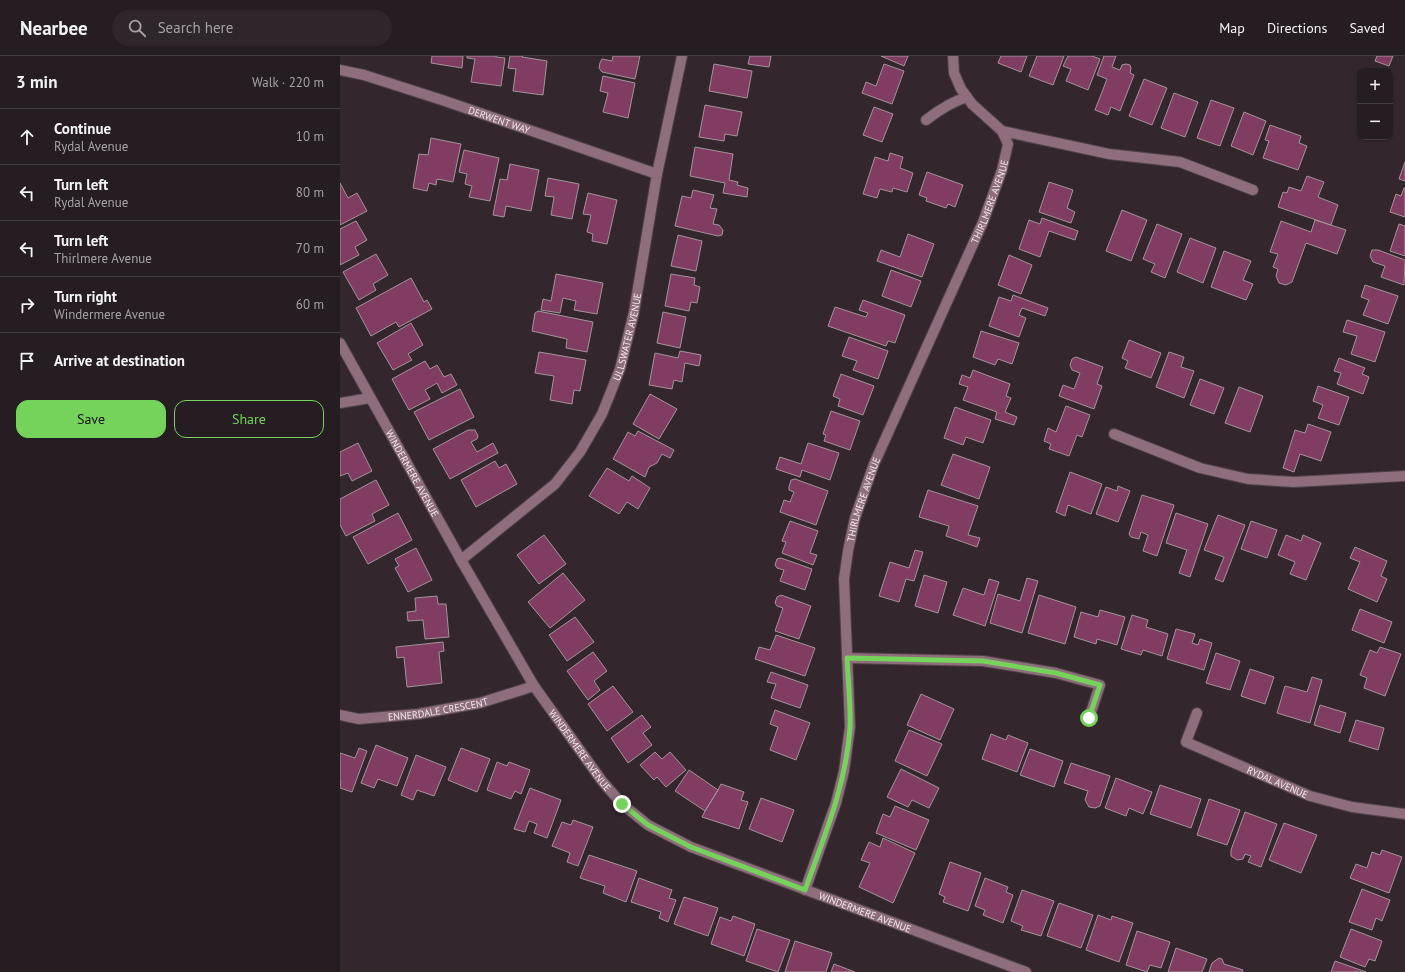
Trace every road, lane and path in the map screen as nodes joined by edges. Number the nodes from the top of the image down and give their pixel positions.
1 (682, 56) edge
2 (954, 56) edge
3 (340, 70) edge
4 (967, 97) junction
5 (926, 120) dead end
6 (1002, 131) junction
7 (657, 174) junction
8 (1253, 190) dead end
9 (340, 343) edge
10 (370, 398) junction
11 (340, 403) edge
12 (1114, 434) dead end
13 (1405, 476) edge
14 (460, 560) junction
15 (847, 658) junction
16 (534, 686) junction
17 (1197, 713) dead end
18 (340, 715) edge
19 (1089, 718) dead end
20 (1405, 814) edge
21 (805, 890) junction
22 (1026, 972) edge

1 - 7 street, ULLSWATER AVENUE
2 - 4 street
3 - 7 street, DERWENT WAY
4 - 5 street
4 - 6 street
6 - 8 street
6 - 15 street, THIRLMERE AVENUE
7 - 14 street, ULLSWATER AVENUE
9 - 10 street, WINDERMERE AVENUE
10 - 11 street
10 - 14 street, WINDERMERE AVENUE
12 - 13 street
14 - 16 street, WINDERMERE AVENUE
15 - 19 street
15 - 21 street, THIRLMERE AVENUE
16 - 18 street, ENNERDALE CRESCENT
16 - 21 street, WINDERMERE AVENUE
17 - 20 street, RYDAL AVENUE
21 - 22 street, WINDERMERE AVENUE

